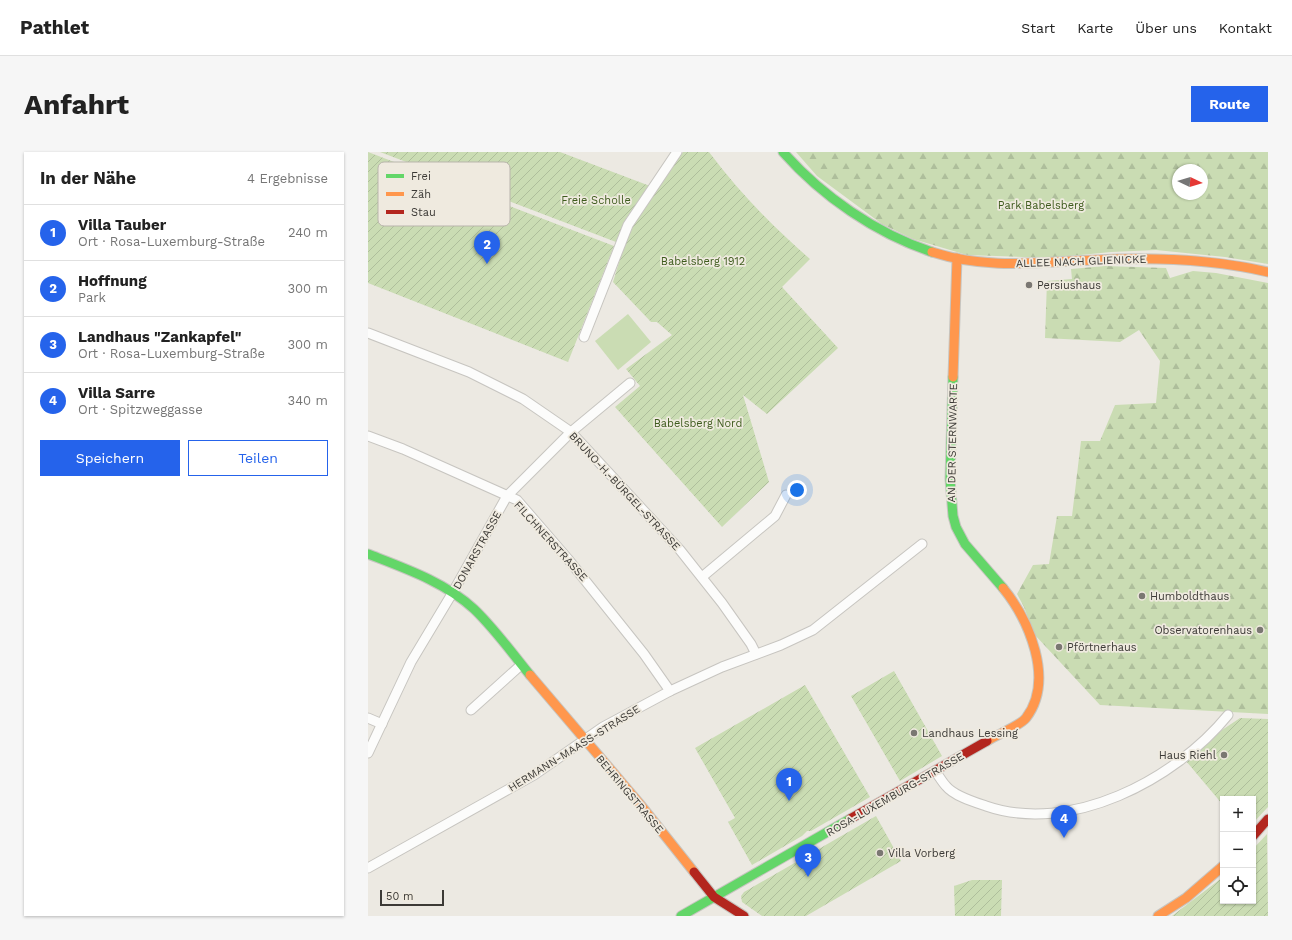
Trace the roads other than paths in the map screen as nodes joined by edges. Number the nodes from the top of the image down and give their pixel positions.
1 (677, 152) edge
2 (783, 152) edge
3 (957, 258) junction
4 (1268, 272) edge
5 (368, 333) edge
6 (584, 338) dead end
7 (630, 382) dead end
8 (571, 432) junction
9 (368, 436) edge
10 (786, 495) dead end
11 (507, 496) junction
12 (922, 544) dead end
13 (368, 554) edge
14 (702, 576) junction
15 (453, 592) junction
16 (1026, 628) joint
17 (756, 654) junction
18 (521, 665) junction
19 (670, 690) junction
20 (471, 710) dead end
21 (1228, 715) dead end
22 (368, 718) edge
23 (382, 724) junction
24 (585, 740) junction
25 (368, 753) edge
26 (935, 771) junction
27 (1268, 819) edge
28 (1256, 833) edge
29 (368, 868) edge
30 (1221, 868) edge
31 (714, 897) junction
32 (681, 916) edge
33 (744, 916) edge
34 (1158, 916) edge

1 - 6 street
2 - 3 street, ALLEE NACH GLIENICKE
3 - 4 street, ALLEE NACH GLIENICKE
3 - 16 street, AN DER STERNWARTE
5 - 8 street, BRUNO-H.-BÜRGEL-STRASSE
7 - 8 street, DONARSTRASSE
8 - 11 street, DONARSTRASSE
8 - 14 street, BRUNO-H.-BÜRGEL-STRASSE
9 - 11 street, FILCHNERSTRASSE
10 - 14 street
11 - 15 street, DONARSTRASSE
11 - 19 street, FILCHNERSTRASSE
12 - 17 street, HERMANN-MAASS-STRASSE
13 - 15 street, BEHRINGSTRASSE
14 - 17 street, BRUNO-H.-BÜRGEL-STRASSE
15 - 18 street, BEHRINGSTRASSE
15 - 23 street, DONARSTRASSE
16 - 26 street, ROSA-LUXEMBURG-STRASSE
17 - 19 street, HERMANN-MAASS-STRASSE
18 - 20 street
18 - 24 street, BEHRINGSTRASSE
19 - 24 street, HERMANN-MAASS-STRASSE
21 - 26 street
22 - 23 street
23 - 25 street, DONARSTRASSE
24 - 29 street, HERMANN-MAASS-STRASSE
24 - 31 street, BEHRINGSTRASSE
26 - 31 street, ROSA-LUXEMBURG-STRASSE
27 - 28 street
30 - 34 street
31 - 32 street, ROSA-LUXEMBURG-STRASSE
31 - 33 street, BEHRINGSTRASSE

